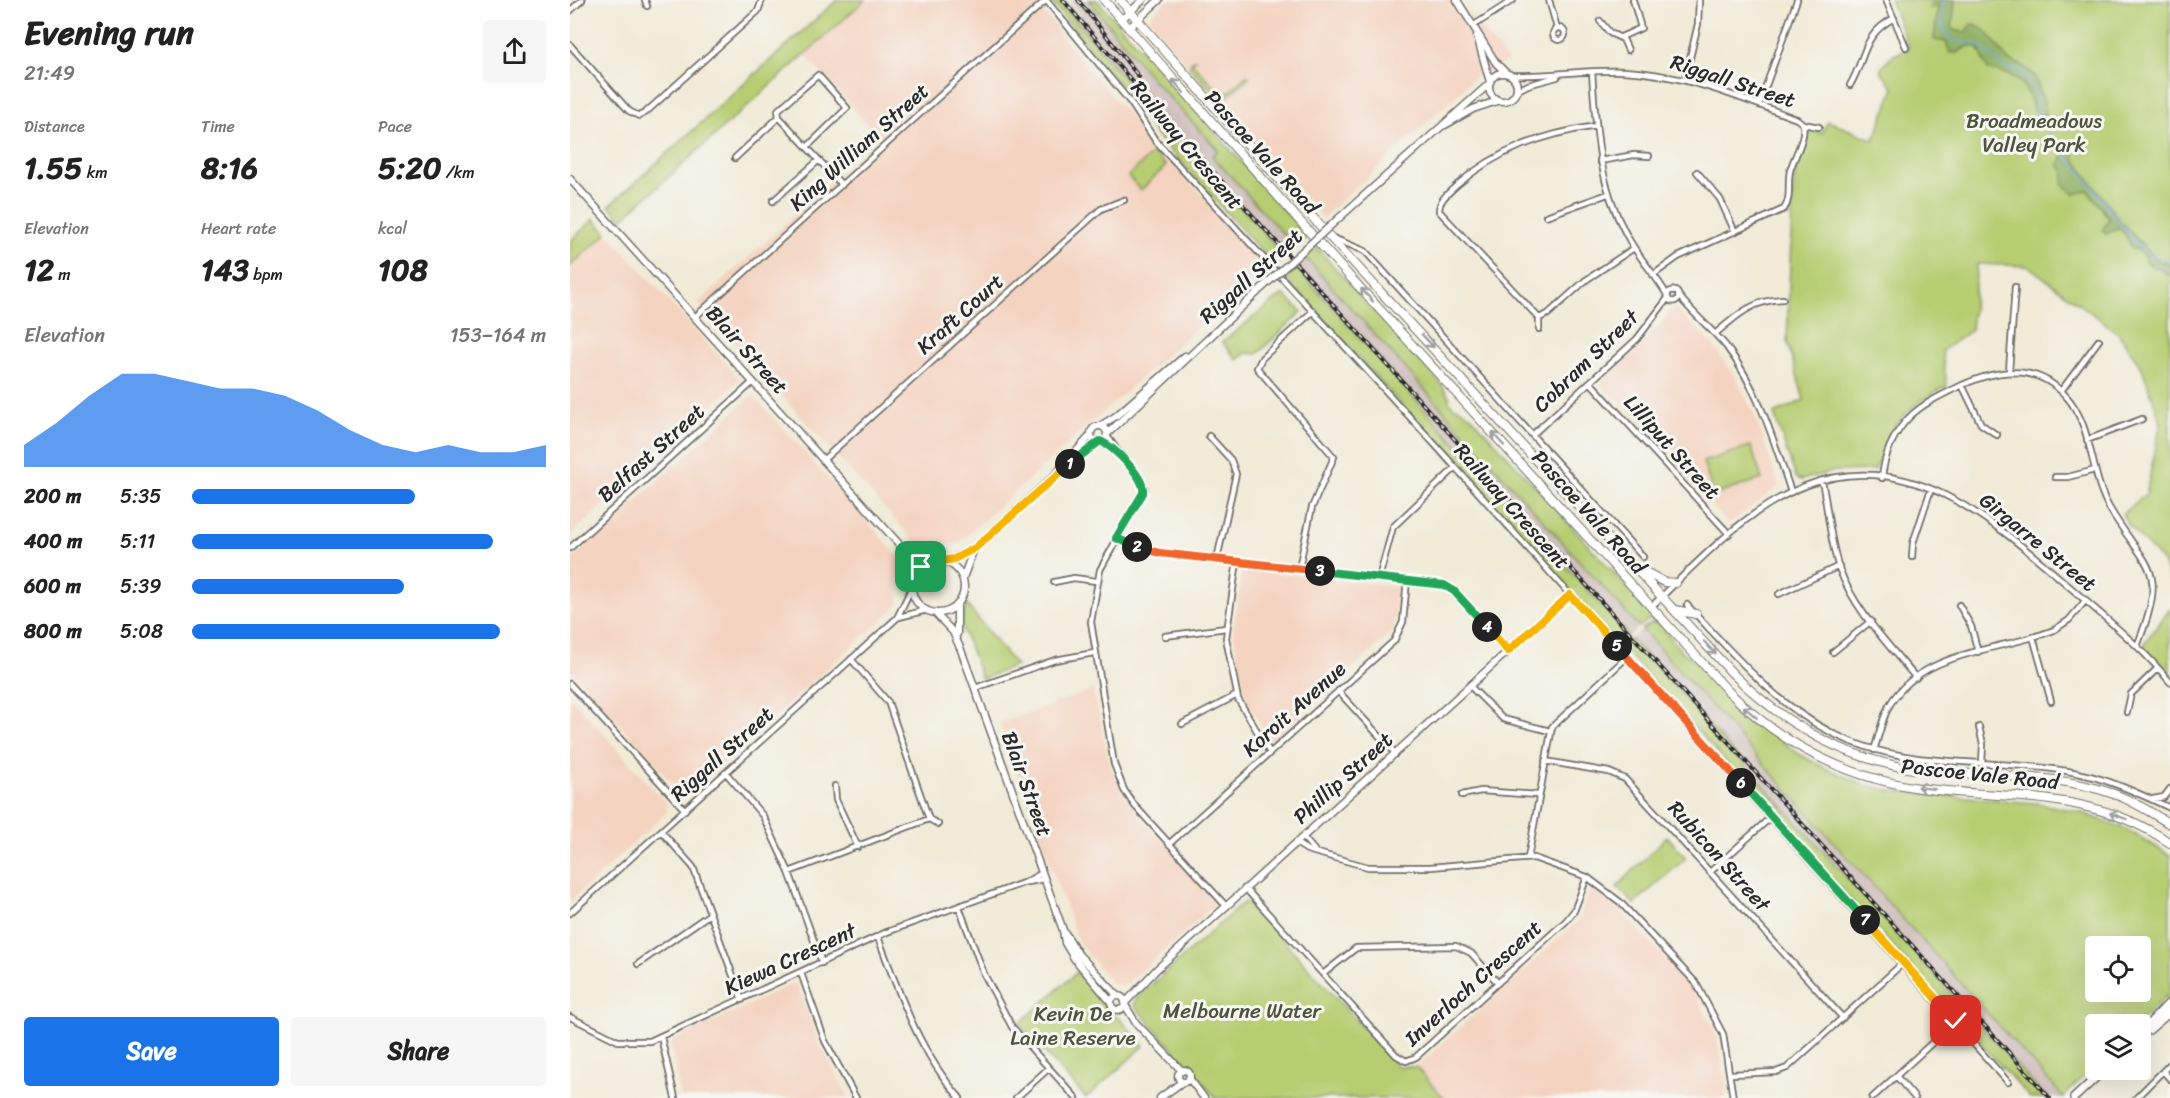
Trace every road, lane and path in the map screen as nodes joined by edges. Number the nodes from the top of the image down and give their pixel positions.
1 (582, 0) edge
2 (645, 0) edge
3 (762, 0) edge
4 (1046, 0) edge
5 (1104, 0) edge
6 (1120, 0) edge
7 (1143, 0) edge
8 (1159, 0) edge
9 (1457, 0) edge
10 (1513, 0) edge
11 (1549, 0) edge
12 (1633, 0) edge
13 (1699, 0) edge
14 (1797, 0) edge
15 (1886, 0) edge
16 (647, 6) dead end
17 (570, 10) edge
18 (1130, 12) junction
19 (1894, 18) junction
20 (1121, 20) junction
21 (1137, 20) junction
22 (1600, 21) dead end
23 (1128, 28) junction
24 (1474, 28) junction
25 (1557, 28) dead end
26 (1621, 37) junction
27 (570, 45) edge
28 (1906, 47) dead end
29 (1628, 50) dead end
30 (1592, 72) junction
31 (1508, 75) junction
32 (1562, 75) junction
33 (1684, 79) junction
34 (1490, 83) junction
35 (1850, 86) dead end
36 (1516, 91) junction
37 (1498, 100) junction
38 (1759, 105) junction
39 (1218, 110) junction
40 (779, 117) junction
41 (1803, 124) junction
42 (1596, 126) junction
43 (1820, 127) dead end
44 (1217, 130) junction
45 (1435, 131) junction
46 (807, 147) junction
47 (1649, 156) dead end
48 (735, 158) dead end
49 (819, 160) junction
50 (1600, 161) junction
51 (1697, 172) dead end
52 (570, 179) edge
53 (842, 185) junction
54 (1608, 194) junction
55 (1124, 200) dead end
56 (773, 201) dead end
57 (1546, 216) dead end
58 (1735, 232) junction
59 (1330, 237) junction
60 (1634, 248) junction
61 (1366, 275) junction
62 (1653, 275) junction
63 (1658, 280) junction
64 (2015, 287) dead end
65 (1672, 290) junction
66 (1679, 296) junction
67 (1670, 299) junction
68 (1783, 299) dead end
69 (1692, 310) junction
70 (1313, 311) junction
71 (695, 317) junction
72 (1539, 318) junction
73 (1539, 329) dead end
74 (1715, 334) junction
75 (1406, 338) junction
76 (2099, 340) dead end
77 (1196, 348) junction
78 (2009, 371) junction
79 (753, 382) junction
80 (1590, 382) junction
81 (1962, 385) junction
82 (2061, 391) junction
83 (2142, 419) dead end
84 (1100, 426) junction
85 (1091, 435) junction
86 (1107, 435) junction
87 (1532, 435) junction
88 (1997, 435) dead end
89 (1209, 436) dead end
90 (2087, 440) junction
91 (1099, 441) junction
92 (1115, 450) junction
93 (823, 460) junction
94 (1455, 468) junction
95 (2095, 470) junction
96 (1055, 475) junction
97 (2055, 477) dead end
98 (1882, 478) junction
99 (1822, 481) junction
100 (1931, 489) junction
101 (1791, 492) junction
102 (1620, 532) junction
103 (1729, 534) junction
104 (1116, 538) junction
105 (1614, 543) junction
106 (898, 544) junction
107 (570, 548) edge
108 (975, 548) junction
109 (2150, 553) dead end
110 (1643, 557) dead end
111 (1912, 557) dead end
112 (1217, 560) junction
113 (937, 561) junction
114 (1237, 561) junction
115 (945, 562) junction
116 (1634, 566) junction
117 (1839, 567) junction
118 (1299, 568) junction
119 (1379, 578) junction
120 (963, 579) junction
121 (1407, 580) junction
122 (1096, 581) junction
123 (1054, 582) dead end
124 (1676, 583) junction
125 (912, 584) junction
126 (1779, 594) dead end
127 (1570, 595) junction
128 (1662, 596) junction
129 (2086, 600) junction
130 (957, 604) junction
131 (1688, 605) dead end
132 (1959, 605) dead end
133 (1651, 607) junction
134 (927, 610) junction
135 (1675, 610) junction
136 (935, 613) junction
137 (1696, 614) junction
138 (897, 618) junction
139 (1871, 621) junction
140 (2151, 627) dead end
141 (1227, 628) junction
142 (1165, 636) dead end
143 (2033, 637) junction
144 (2137, 646) junction
145 (961, 650) junction
146 (1508, 651) junction
147 (1833, 652) dead end
148 (1978, 652) junction
149 (1094, 653) junction
150 (1627, 657) junction
151 (851, 659) junction
152 (2158, 668) junction
153 (1916, 678) junction
154 (2170, 682) edge
155 (570, 684) edge
156 (1470, 686) junction
157 (975, 688) junction
158 (1338, 691) junction
159 (1237, 695) junction
160 (2051, 701) dead end
161 (2127, 712) dead end
162 (1182, 724) dead end
163 (1979, 727) dead end
164 (1550, 731) junction
165 (1874, 750) junction
166 (1270, 753) junction
167 (1395, 753) junction
168 (1545, 760) junction
169 (1982, 763) junction
170 (726, 772) junction
171 (835, 786) dead end
172 (2170, 790) edge
173 (1462, 795) dead end
174 (1538, 795) junction
175 (2151, 799) junction
176 (2170, 807) edge
177 (685, 810) junction
178 (1771, 817) junction
179 (929, 819) junction
180 (938, 824) dead end
181 (2170, 825) edge
182 (661, 831) junction
183 (1303, 837) junction
184 (1296, 843) junction
185 (2170, 843) edge
186 (1169, 844) junction
187 (858, 847) junction
188 (1316, 851) junction
189 (1528, 858) junction
190 (789, 872) junction
191 (1710, 872) junction
192 (1043, 876) junction
193 (1587, 877) junction
194 (1245, 888) junction
195 (1226, 906) junction
196 (959, 907) junction
197 (570, 913) edge
198 (710, 914) junction
199 (1063, 930) junction
200 (878, 937) junction
201 (822, 963) junction
202 (1904, 963) junction
203 (638, 964) dead end
204 (801, 973) junction
205 (1323, 974) junction
206 (1498, 983) junction
207 (1138, 986) junction
208 (1119, 996) junction
209 (742, 1000) junction
210 (1111, 1002) junction
211 (2170, 1002) edge
212 (1125, 1004) junction
213 (1119, 1010) junction
214 (2170, 1012) edge
215 (570, 1017) edge
216 (1843, 1018) junction
217 (1956, 1021) junction
218 (1136, 1023) junction
219 (2151, 1023) edge
220 (2151, 1027) edge
221 (661, 1037) junction
222 (2170, 1064) edge
223 (1049, 1068) junction
224 (2163, 1071) junction
225 (1731, 1074) junction
226 (1896, 1076) junction
227 (1182, 1078) junction
228 (2170, 1079) edge
229 (2093, 1080) edge
230 (2008, 1082) dead end
231 (2077, 1095) edge
232 (675, 1098) edge
233 (856, 1098) edge
234 (960, 1098) edge
235 (1016, 1098) edge
236 (1076, 1098) edge
237 (1160, 1098) edge
238 (1204, 1098) edge
239 (1733, 1098) edge
240 (1872, 1098) edge
241 (1915, 1098) edge
242 (2136, 1098) edge

1 - 17 street
2 - 16 street
3 - 27 street
4 - 53 street, King William Street
4 - 70 street, Railway Crescent
5 - 20 main road, Pascoe Vale Road
6 - 18 main road, Pascoe Vale Road
7 - 18 street
8 - 21 street
9 - 24 street
10 - 24 street
11 - 25 street
12 - 26 street
13 - 33 street
14 - 38 street
15 - 19 street
18 - 20 street
18 - 21 main road, Pascoe Vale Road
19 - 28 street
19 - 35 street
20 - 23 main road, Pascoe Vale Road
21 - 23 street
21 - 39 main road, Pascoe Vale Road
22 - 26 street
44 -> 23 main road, Pascoe Vale Road
24 - 31 street
24 - 34 street
26 - 29 street
30 - 32 street, Riggall Street
30 - 33 street, Riggall Street
30 - 42 street
31 - 32 street, Riggall Street
31 - 34 street
31 - 36 street
32 - 36 street, Riggall Street
33 - 38 street, Riggall Street
34 - 37 street
34 - 45 street, Riggall Street
36 - 37 street
37 - 45 street, Riggall Street
38 - 41 street, Riggall Street
39 - 44 main road
39 - 59 main road, Pascoe Vale Road
40 - 46 street
40 - 46 street
40 - 48 street
41 - 43 street, Riggall Street
41 - 58 street
42 - 50 street
42 - 72 street
75 -> 44 main road, Pascoe Vale Road
45 - 77 street, Riggall Street, bridge
46 - 49 street
47 - 50 street
49 - 53 street
49 - 56 street
50 - 54 street
51 - 58 street
52 - 71 street, Blair Street
53 - 71 street, King William Street
54 - 57 street
54 - 60 street
55 - 93 street, Kraft Court
58 - 62 street
59 - 61 main road, Pascoe Vale Road
59 - 87 street, Pascoe Vale Road
60 - 62 street
60 - 72 street
61 - 75 main road
61 -> 105 main road, Pascoe Vale Road
62 - 63 street
63 - 65 street
63 - 67 street
64 - 78 street
65 - 66 street
65 - 67 street
66 - 67 street
66 - 69 street
67 - 69 street
67 - 80 street, Cobram Street
68 - 74 street
69 - 74 street
70 - 94 street, Railway Crescent
70 - 118 street
71 - 79 street, Blair Street
72 - 73 street
74 - 101 street
133 -> 75 main road, Pascoe Vale Road
76 - 82 street
77 - 84 street, Riggall Street
77 - 86 street, Riggall Street
78 - 81 street
78 - 82 street
79 - 93 street, Blair Street
79 - 107 street, Belfast Street
80 - 87 street, Cobram Street
80 - 103 street, Lilliput Street
81 - 88 street
81 - 98 street
82 - 90 street
83 - 90 street
84 - 85 street, Riggall Street
84 - 86 street
85 - 91 street
85 - 96 street
86 - 91 street, Riggall Street
86 - 92 street
87 - 102 street, Pascoe Vale Road
89 - 112 street
90 - 95 street
91 - 92 street
91 - 96 street
92 - 104 street
93 - 106 street, Blair Street
94 - 119 street
94 - 127 street, Railway Crescent
95 - 97 street
95 - 109 street
96 - 108 street
98 - 99 street, Girgarre Street
98 - 100 street, Girgarre Street
99 - 101 street, Girgarre Street
99 - 117 street
100 - 111 street
100 - 129 street, Girgarre Street
101 - 103 street, Girgarre Street
102 - 105 street, Pascoe Vale Road
102 - 110 street, Pascoe Vale Road
103 - 124 street, Girgarre Street
104 - 112 street
104 - 122 street
105 - 116 main road, Pascoe Vale Road
106 - 113 street, Blair Street
106 - 125 street, Blair Street
108 - 115 street
108 - 120 street
112 - 114 street
113 - 115 street
113 - 125 street
114 - 118 street
114 - 141 street
115 - 120 street
116 - 124 main road
116 - 128 main road, Pascoe Vale Road
117 - 126 street
117 - 139 street
118 - 119 street
119 - 121 street
120 - 130 street
121 - 146 street
121 - 158 street, Koroit Avenue
122 - 123 street
122 - 149 street
124 - 128 street, Girgarre Street
125 - 134 street
125 - 138 street, Riggall Street
127 - 146 street, Phillip Street
127 - 150 street, Railway Crescent
128 - 133 street, Girgarre Street
128 - 135 main road, Pascoe Vale Road
129 - 143 street
129 - 144 street, Girgarre Street
130 - 136 street
130 - 145 street, Blair Street
131 - 137 street, Pascoe Vale Road
132 - 148 street
185 -> 133 main road, Pascoe Vale Road
134 - 136 street
134 - 138 street, Riggall Street
135 - 137 main road
135 -> 181 main road, Pascoe Vale Road
136 - 145 street, Blair Street
137 - 165 street, Pascoe Vale Road
138 - 151 street, Riggall Street
139 - 147 street
139 - 153 street
140 - 144 street
141 - 142 street
141 - 159 street
143 - 148 street
143 - 160 street
144 - 152 street, Girgarre Street
145 - 157 street, Blair Street
146 - 156 street, Phillip Street
148 - 153 street
149 - 157 street
149 - 186 street
150 - 164 street
150 - 178 street, Railway Crescent
151 - 170 street, Riggall Street
151 - 179 street
152 - 154 street, Girgarre Street
152 - 161 street
153 - 165 street
155 - 177 street
156 - 164 street
156 - 167 street, Phillip Street
157 - 192 street, Blair Street
158 - 166 street, Koroit Avenue
158 - 167 street
159 - 162 street
159 - 166 street
163 - 169 street
164 - 168 street
165 - 169 street, Pascoe Vale Road
166 - 186 street, Koroit Avenue
167 - 183 street, Phillip Street
168 - 174 street
168 - 191 street, Rubicon Street
169 - 175 street, Pascoe Vale Road
170 - 177 street, Riggall Street
170 - 190 street
171 - 187 street
172 - 175 street
172 - 176 street
173 - 174 street
174 - 189 street
175 - 176 street, Pascoe Vale Road
177 - 182 street, Riggall Street
178 - 191 street
178 - 202 street, Railway Crescent
179 - 180 street
179 - 187 street
182 - 197 street, Riggall Street
182 - 198 street
183 - 184 street, Phillip Street
183 - 188 street
184 - 188 street
184 - 194 street, Phillip Street
186 - 195 street
187 - 190 street
188 - 189 street
189 - 193 street
190 - 201 street
191 - 216 street, Rubicon Street
192 - 196 street, Kiewa Crescent
192 - 199 street, Blair Street
193 - 206 street, Inverloch Crescent
193 - 225 street
194 - 195 street, Phillip Street
194 - 205 street, Inverloch Crescent
195 - 207 street, Phillip Street
196 - 200 street, Kiewa Crescent
196 - 223 street
198 - 203 street
198 - 209 street
199 - 208 street, Blair Street
199 - 210 street, Blair Street
200 - 201 street, Kiewa Crescent
200 - 234 street
201 - 204 street, Kiewa Crescent
202 - 216 street
202 - 217 street, Railway Crescent
204 - 209 street, Kiewa Crescent
204 - 233 street
205 - 206 street
205 - 206 street, Inverloch Crescent
207 - 208 street, Phillip Street
207 - 212 street, Phillip Street
208 - 210 street, Phillip Street
208 - 212 street, Blair Street
209 - 221 street, Kiewa Crescent
210 - 213 street, Blair Street
211 - 219 main road
212 - 213 street, Phillip Street
212 - 218 street
213 - 218 street
214 - 220 main road
215 - 221 street, Kiewa Crescent
216 - 225 street
217 - 226 street
217 - 230 street, Railway Crescent
218 - 227 street
221 - 232 street
222 - 224 street
223 - 235 street
223 - 236 street
224 - 228 street
224 - 242 street
225 - 239 street
226 - 240 street
226 - 241 street
227 - 237 street
227 - 238 street
229 - 231 main road

